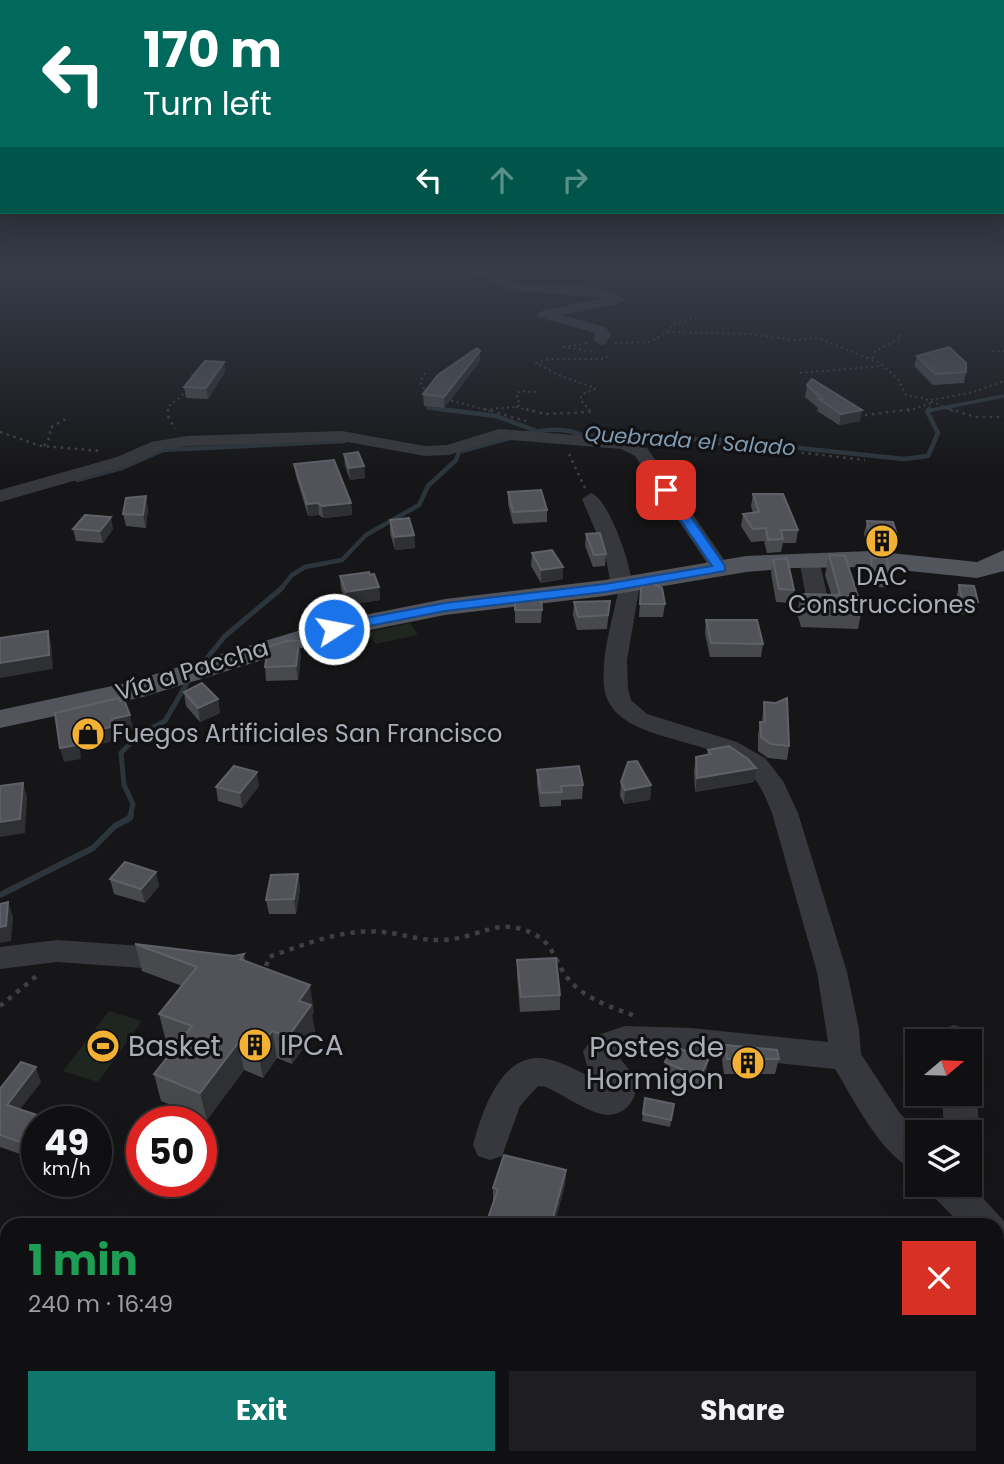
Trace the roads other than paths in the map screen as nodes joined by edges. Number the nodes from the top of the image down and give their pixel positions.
1 (603, 337) edge
2 (601, 341) road end
3 (0, 496) edge
4 (591, 499) road end
5 (1004, 558) edge
6 (809, 559) junction
7 (720, 568) junction
8 (625, 585) junction
9 (818, 603) edge
10 (0, 719) edge
11 (0, 958) edge
12 (197, 964) edge
13 (845, 1057) junction
14 (905, 1142) edge
15 (490, 1145) dead end
16 (961, 1197) edge
17 (980, 1218) edge

1 - 2 street
3 - 7 street
4 - 8 street
5 - 6 main road, Vía a Paccha
6 - 7 main road, Vía a Paccha
6 - 9 street
7 - 8 main road, Vía a Paccha
8 - 10 main road, Vía a Paccha
8 - 13 street
11 - 12 street
13 - 14 street
13 - 15 street
16 - 17 street

